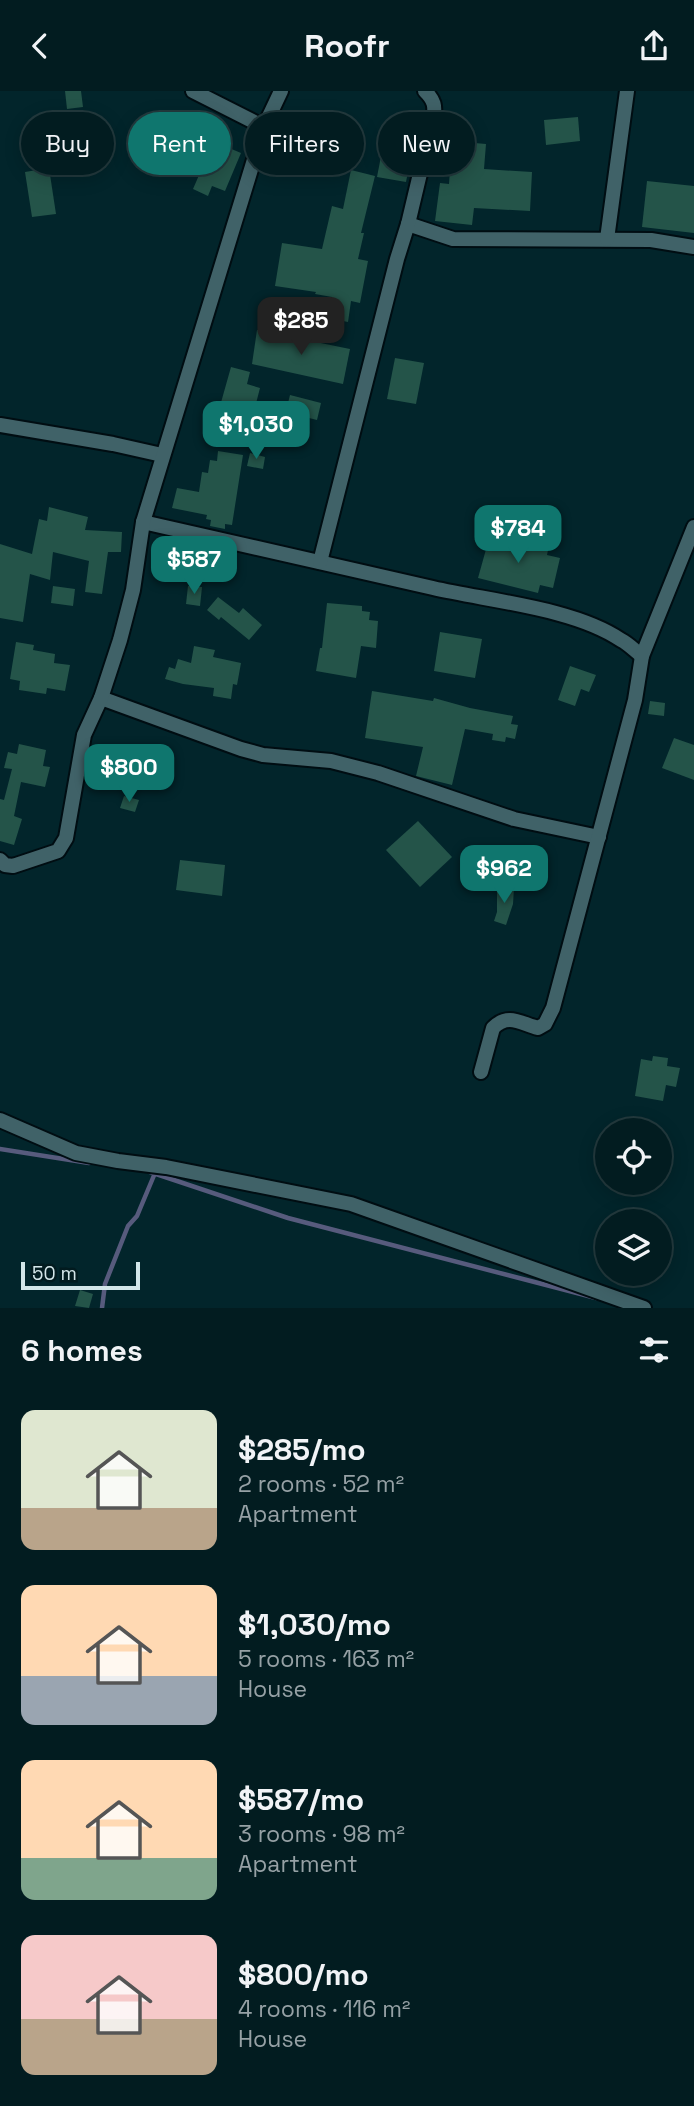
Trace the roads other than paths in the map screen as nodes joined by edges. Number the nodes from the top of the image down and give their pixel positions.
1 (193, 91) edge
2 (281, 91) edge
3 (627, 91) edge
4 (432, 94) edge
5 (271, 112) edge
6 (245, 117) edge
7 (249, 175) edge
8 (408, 224) junction
9 (607, 239) junction
10 (694, 247) edge
11 (0, 425) edge
12 (162, 455) junction
13 (143, 522) junction
14 (694, 527) edge
15 (320, 562) junction
16 (642, 656) junction
17 (101, 698) junction
18 (599, 837) junction
19 (0, 860) edge
20 (481, 1072) dead end
21 (0, 1120) edge
22 (644, 1308) edge

1 - 6 street
2 - 5 street
3 - 9 street
4 - 8 street
7 - 12 street
8 - 9 street
8 - 15 street
9 - 10 street
11 - 12 street
12 - 13 street
13 - 15 street
13 - 17 street
14 - 16 street
15 - 16 street
16 - 18 street
17 - 18 street
17 - 19 street
18 - 20 street
21 - 22 street

